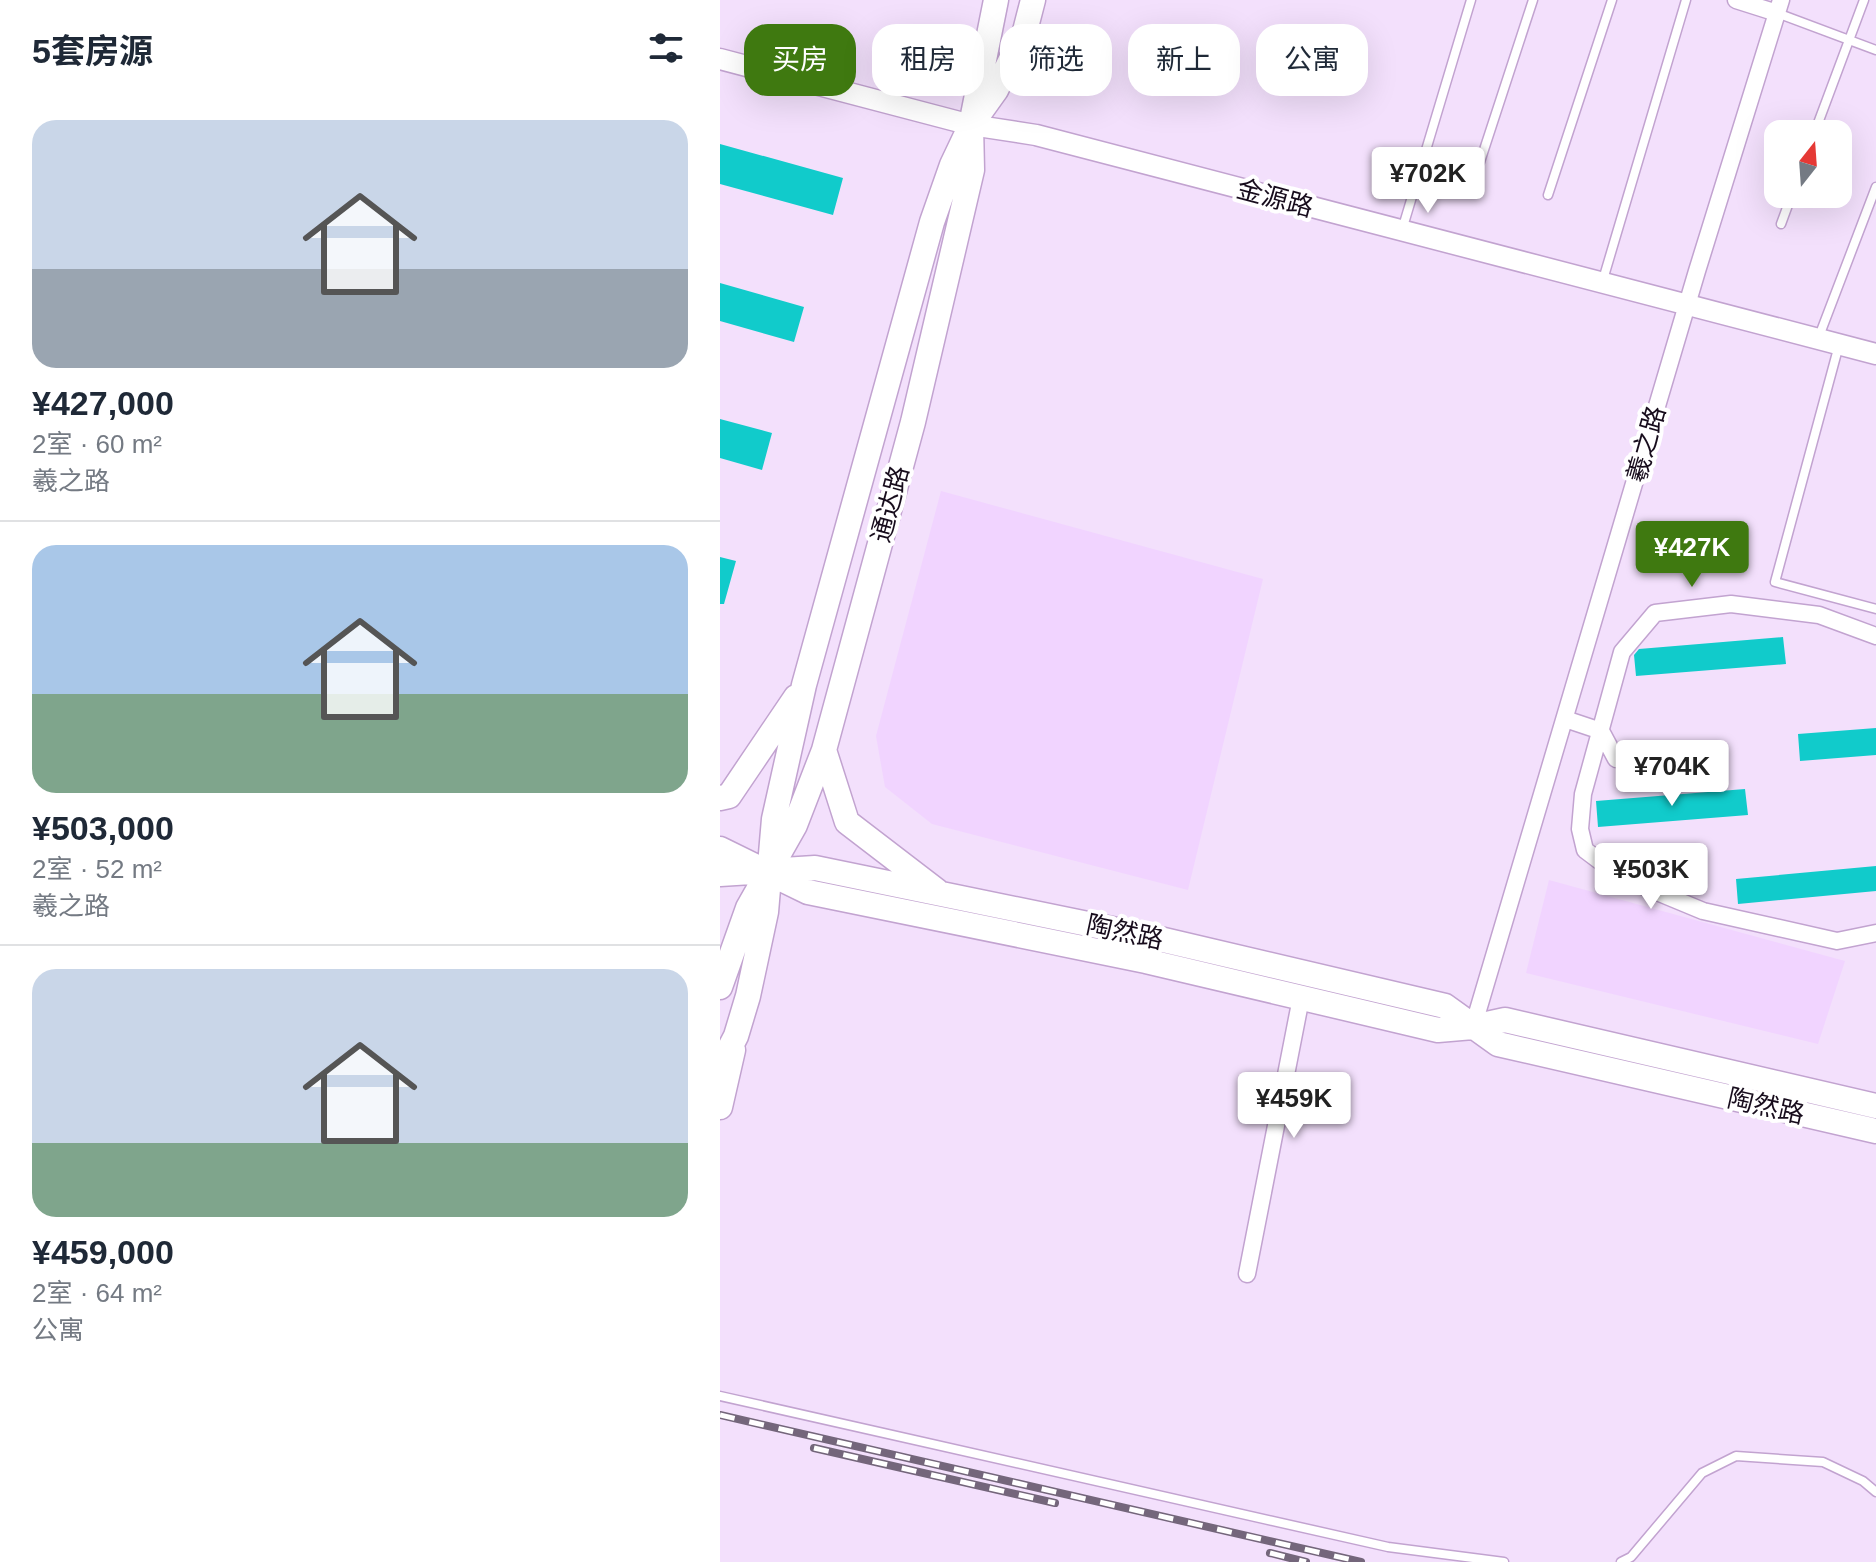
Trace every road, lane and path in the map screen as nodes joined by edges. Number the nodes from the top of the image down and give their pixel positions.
1 (996, 0) edge
2 (1033, 0) edge
3 (1471, 0) edge
4 (1533, 0) edge
5 (1612, 0) edge
6 (1686, 0) edge
7 (1736, 0) edge
8 (1864, 0) edge
9 (1779, 7) edge
10 (1849, 40) junction
11 (1876, 50) edge
12 (720, 59) edge
13 (1819, 120) edge
14 (971, 125) junction
15 (1480, 162) dead end
16 (1876, 187) edge
17 (1548, 195) dead end
18 (1787, 208) edge
19 (1781, 224) dead end
20 (1402, 231) junction
21 (1602, 283) junction
22 (1687, 306) junction
23 (1818, 339) junction
24 (1839, 345) junction
25 (1876, 354) edge
26 (1876, 609) edge
27 (1876, 636) edge
28 (804, 685) junction
29 (1565, 719) junction
30 (1601, 731) junction
31 (824, 750) junction
32 (1616, 759) dead end
33 (720, 798) edge
34 (720, 849) edge
35 (769, 873) junction
36 (720, 874) edge
37 (942, 894) junction
38 (1876, 933) edge
39 (720, 987) edge
40 (1301, 998) junction
41 (1473, 1027) junction
42 (724, 1072) edge
43 (1876, 1106) edge
44 (720, 1107) edge
45 (720, 1120) edge
46 (1876, 1131) edge
47 (1247, 1274) dead end
48 (720, 1396) edge
49 (1876, 1492) edge
50 (1504, 1562) edge
51 (1621, 1562) edge

1 - 14 main road, 通达路
2 - 14 main road, 通达路
3 - 20 lane
4 - 15 lane
5 - 17 lane
6 - 21 lane
7 - 9 street
8 - 10 lane
9 - 10 lane
9 - 22 street, 羲之路
10 - 11 lane
10 - 13 lane
12 - 14 street, 金源路
14 - 20 street, 金源路
14 - 28 main road, 通达路
14 - 31 main road, 通达路
16 - 23 lane
18 - 19 lane
20 - 21 street, 金源路
21 - 22 street, 金源路
22 - 23 street, 金源路
22 - 29 street, 羲之路
23 - 24 street, 金源路
24 - 25 street, 金源路
24 - 26 lane
27 - 30 street
28 - 33 main road
28 - 35 main road, 通达路
29 - 30 street
29 - 41 street, 羲之路
30 - 32 street
30 - 38 street
31 - 35 main road, 通达路
31 - 37 main road
34 - 35 main road, 陶然路
35 - 36 main road, 陶然路
35 - 37 main road, 陶然路
35 - 39 main road, 通达路
35 - 40 main road, 陶然路
35 - 42 main road, 通达路
37 - 41 main road, 陶然路
40 - 41 main road, 陶然路
40 - 47 street
41 - 43 main road, 陶然路
41 - 46 main road, 陶然路
42 - 44 main road, 通达路
42 - 45 lane
48 - 50 lane
49 - 51 lane

